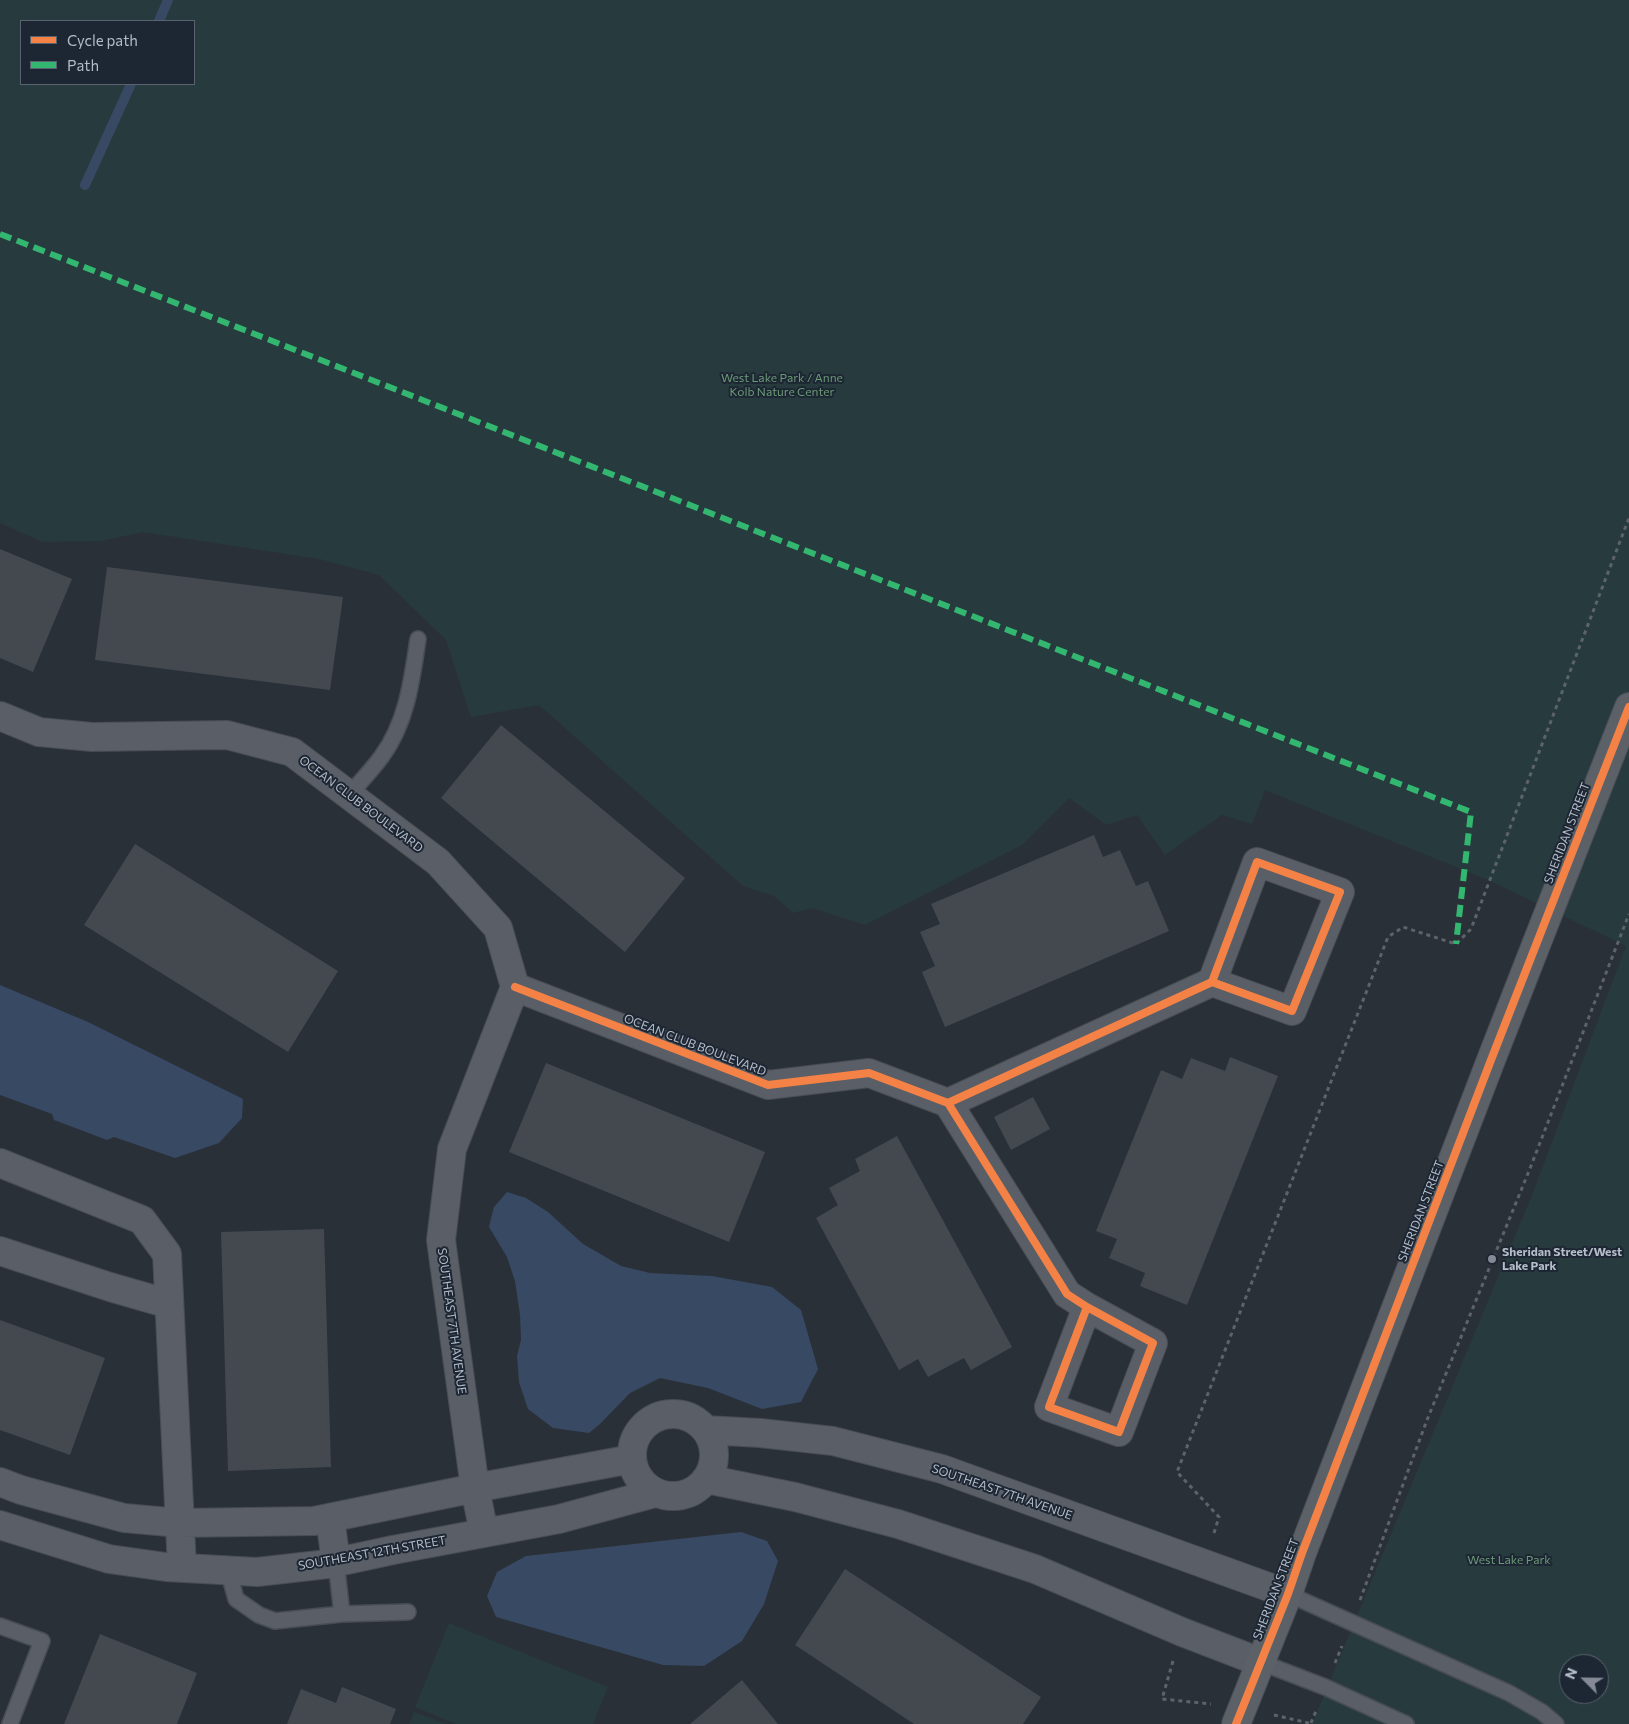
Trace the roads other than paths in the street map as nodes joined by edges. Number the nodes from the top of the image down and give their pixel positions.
1 (418, 639) dead end
2 (1629, 707) edge
3 (0, 716) edge
4 (349, 795) junction
5 (1212, 982) junction
6 (515, 987) junction
7 (948, 1103) junction
8 (0, 1163) edge
9 (0, 1250) edge
10 (169, 1304) junction
11 (1087, 1307) junction
12 (706, 1430) junction
13 (632, 1459) junction
14 (706, 1479) junction
15 (10, 1486) edge
16 (475, 1488) junction
17 (655, 1493) junction
18 (330, 1518) junction
19 (180, 1523) junction
20 (2, 1529) edge
21 (484, 1533) junction
22 (336, 1562) junction
23 (182, 1568) junction
24 (228, 1570) junction
25 (1288, 1594) junction
26 (408, 1612) dead end
27 (342, 1614) junction
28 (0, 1626) edge
29 (1260, 1662) junction
30 (10, 1724) edge
31 (1236, 1724) edge
32 (1406, 1724) edge
33 (1556, 1724) edge

1 - 4 lane
2 - 25 main road, SHERIDAN STREET
3 - 4 street, OCEAN CLUB BOULEVARD
4 - 6 street, OCEAN CLUB BOULEVARD
5 - 5 street
5 - 7 street
6 - 7 street, OCEAN CLUB BOULEVARD
6 - 16 street, SOUTHEAST 7TH AVENUE
7 - 11 street
8 - 10 street
9 - 10 street
10 - 19 street
11 - 11 street
12 - 13 street
12 - 14 street
12 - 25 street, SOUTHEAST 7TH AVENUE
13 - 16 street
13 - 17 street
14 - 17 street
14 - 29 street
15 - 19 street
15 - 20 street
16 - 18 street
16 - 21 street, SOUTHEAST 7TH AVENUE
17 - 21 street, SOUTHEAST 12TH STREET
18 - 19 street
18 - 22 street
19 - 23 street
20 - 23 street, SOUTHEAST 12TH STREET
21 - 22 street, SOUTHEAST 12TH STREET
22 - 24 street, SOUTHEAST 12TH STREET
22 - 27 lane
23 - 24 street, SOUTHEAST 12TH STREET
24 - 27 lane
25 - 29 main road, SHERIDAN STREET
25 - 33 lane
26 - 27 lane
28 - 30 lane
29 - 31 main road, SHERIDAN STREET
29 - 32 lane

